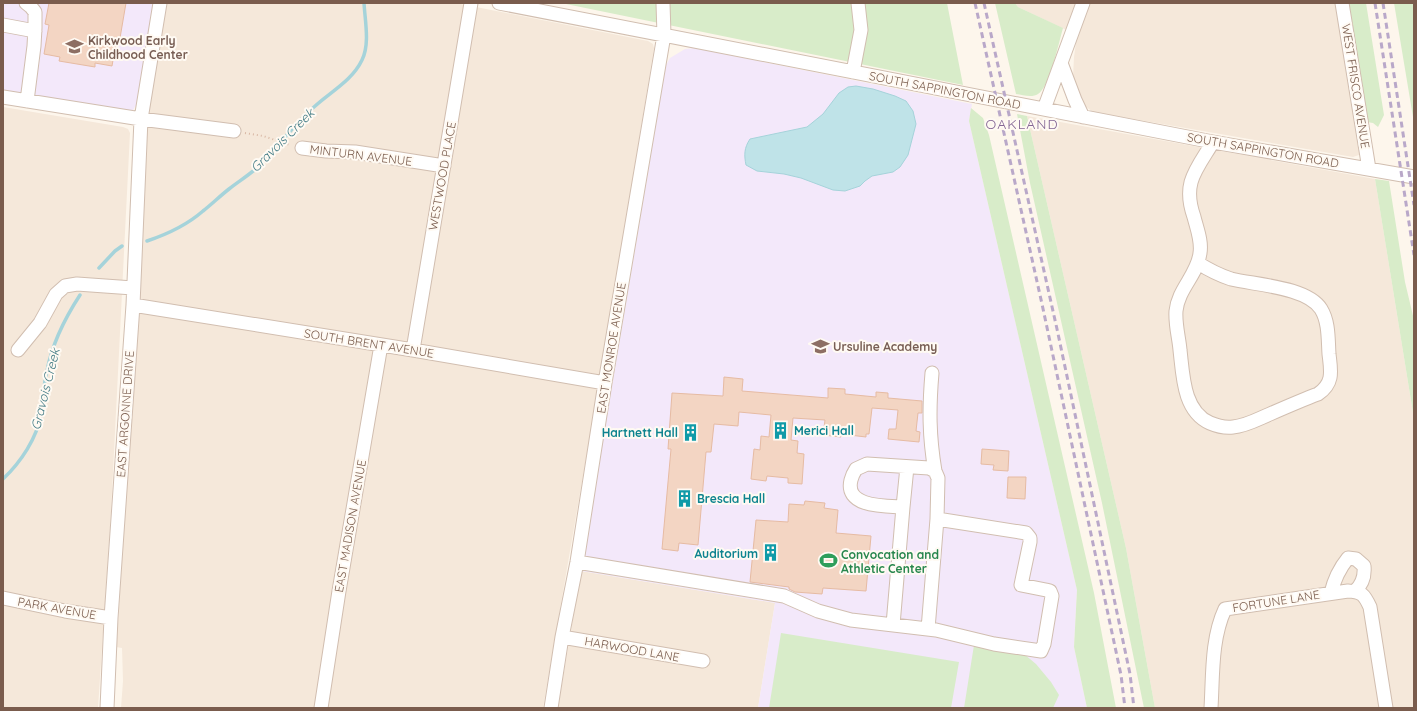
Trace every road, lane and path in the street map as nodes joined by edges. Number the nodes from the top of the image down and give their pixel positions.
1 (26, 3) edge
2 (160, 3) edge
3 (471, 3) edge
4 (499, 3) edge
5 (663, 3) edge
6 (858, 3) edge
7 (1084, 3) edge
8 (1342, 3) edge
9 (3, 26) edge
10 (35, 31) junction
11 (664, 35) junction
12 (1061, 63) junction
13 (853, 72) junction
14 (3, 98) edge
15 (27, 101) junction
16 (1044, 109) junction
17 (1083, 117) junction
18 (141, 119) junction
19 (234, 131) joint
20 (1213, 142) junction
21 (288, 145) dead end
22 (302, 148) dead end
23 (444, 166) junction
24 (1369, 169) junction
25 (1414, 177) edge
26 (1198, 263) junction
27 (133, 288) junction
28 (132, 305) junction
29 (381, 345) junction
30 (18, 350) dead end
31 (413, 350) junction
32 (932, 373) dead end
33 (605, 383) junction
34 (907, 467) junction
35 (935, 471) junction
36 (904, 507) junction
37 (937, 519) junction
38 (577, 562) junction
39 (1355, 592) junction
40 (1331, 593) junction
41 (3, 598) edge
42 (111, 618) junction
43 (893, 625) junction
44 (928, 630) junction
45 (562, 637) junction
46 (703, 661) dead end
47 (107, 708) edge
48 (321, 708) edge
49 (551, 708) edge
50 (1211, 708) edge
51 (1386, 708) edge

1 - 10 street
2 - 18 street
3 - 23 street, WESTWOOD PLACE
4 - 11 street, SOUTH SAPPINGTON ROAD
5 - 11 street, EAST MONROE AVENUE
6 - 13 street
7 - 12 street
8 - 24 street, WEST FRISCO AVENUE
9 - 10 street
10 - 15 street
11 - 13 street, SOUTH SAPPINGTON ROAD
11 - 33 street, EAST MONROE AVENUE
12 - 16 street
12 - 17 street
13 - 16 street, SOUTH SAPPINGTON ROAD
14 - 15 street
15 - 18 street
16 - 17 street, SOUTH SAPPINGTON ROAD
17 - 20 street, SOUTH SAPPINGTON ROAD
18 - 19 street
18 - 27 street, EAST ARGONNE DRIVE
19 - 21 path
20 - 24 street, SOUTH SAPPINGTON ROAD
20 - 26 street
22 - 23 street, MINTURN AVENUE
23 - 31 street, WESTWOOD PLACE
24 - 25 street, SOUTH SAPPINGTON ROAD
26 - 26 street
27 - 28 street, EAST ARGONNE DRIVE
27 - 30 street
28 - 29 street, SOUTH BRENT AVENUE
28 - 42 street, EAST ARGONNE DRIVE
29 - 31 street, SOUTH BRENT AVENUE
29 - 48 street, EAST MADISON AVENUE
31 - 33 street, SOUTH BRENT AVENUE
32 - 35 street
33 - 38 street, EAST MONROE AVENUE
34 - 35 street
34 - 36 street
34 - 36 street
35 - 37 street
36 - 43 street
37 - 44 street
37 - 44 street
38 - 43 street
38 - 45 street, EAST MONROE AVENUE
39 - 40 street, FORTUNE LANE
39 - 40 street, FORTUNE LANE
39 - 51 street
40 - 50 street, FORTUNE LANE
41 - 42 street, PARK AVENUE
42 - 47 street, EAST ARGONNE DRIVE
43 - 44 street
45 - 46 street, HARWOOD LANE
45 - 49 street, EAST MONROE AVENUE

